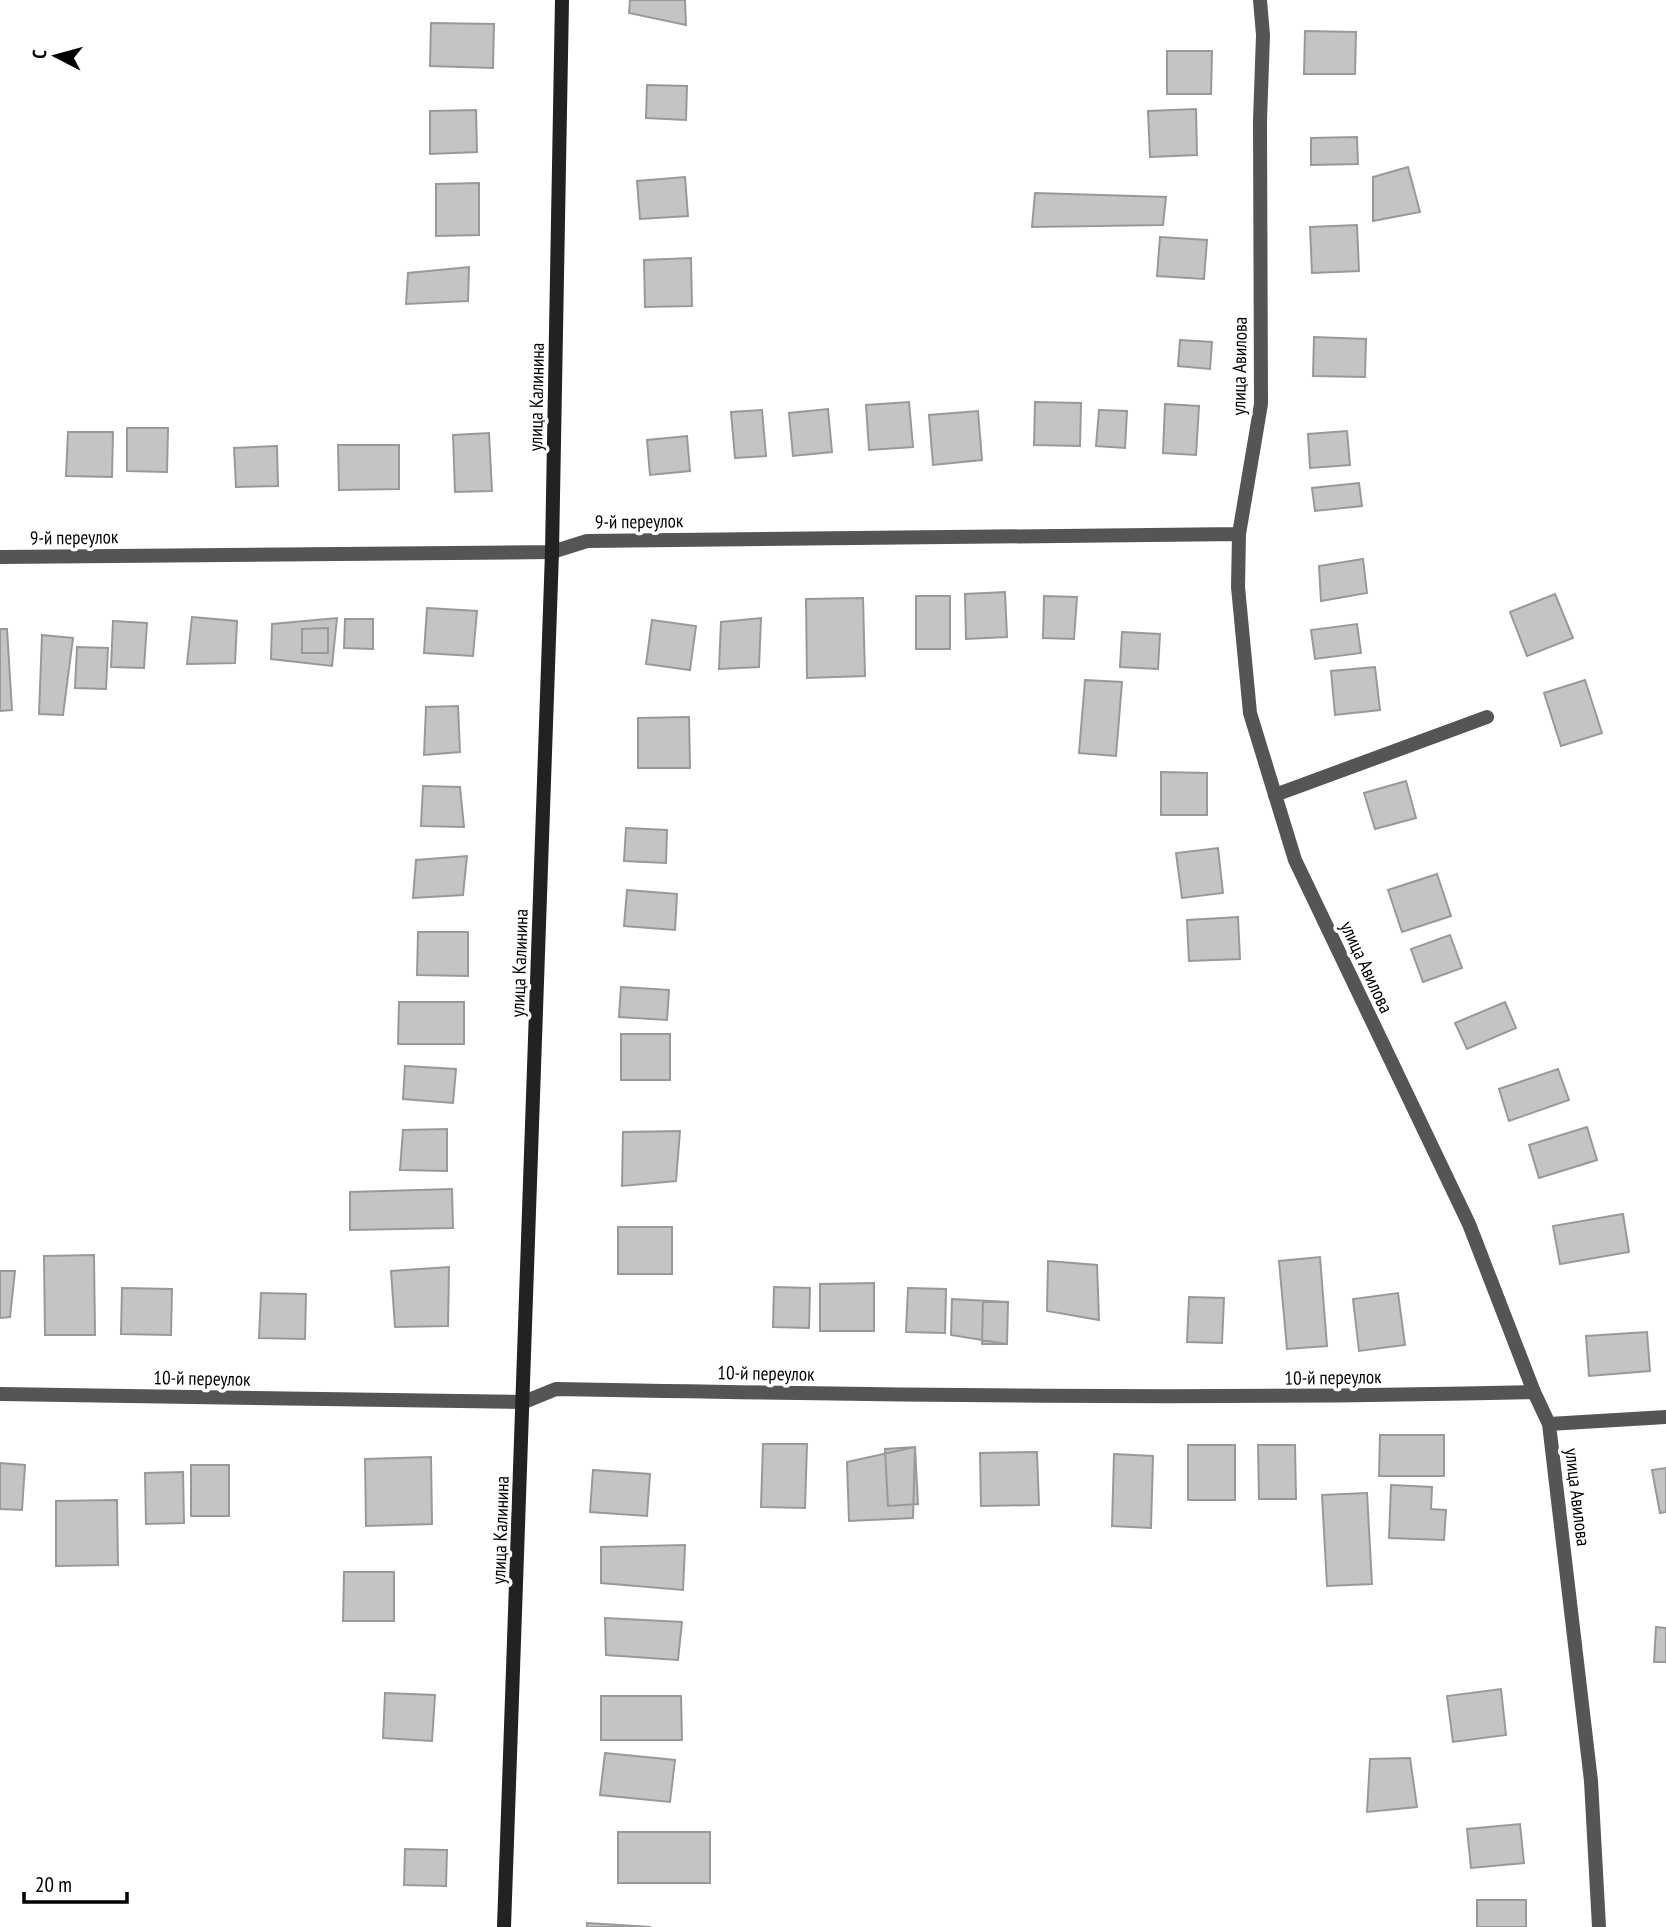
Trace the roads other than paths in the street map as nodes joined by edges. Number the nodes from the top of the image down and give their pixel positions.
1 (562, 0) edge
2 (1260, 0) edge
3 (1239, 534) junction
4 (552, 552) junction
5 (0, 557) edge
6 (1487, 717) dead end
7 (1275, 795) junction
8 (1534, 1392) junction
9 (0, 1394) edge
10 (524, 1402) junction
11 (1666, 1417) edge
12 (1549, 1424) junction
13 (504, 1927) edge
14 (1599, 1927) edge

1 - 4 main road, улица Калинина
2 - 3 street, улица Авилова
3 - 4 street, 9-й переулок
3 - 7 street, улица Авилова
4 - 5 street, 9-й переулок
4 - 10 main road, улица Калинина
6 - 7 street
7 - 8 street, улица Авилова
8 - 10 street, 10-й переулок
8 - 12 street, улица Авилова
9 - 10 street, 10-й переулок
10 - 13 main road, улица Калинина
11 - 12 street
12 - 14 street, улица Авилова

